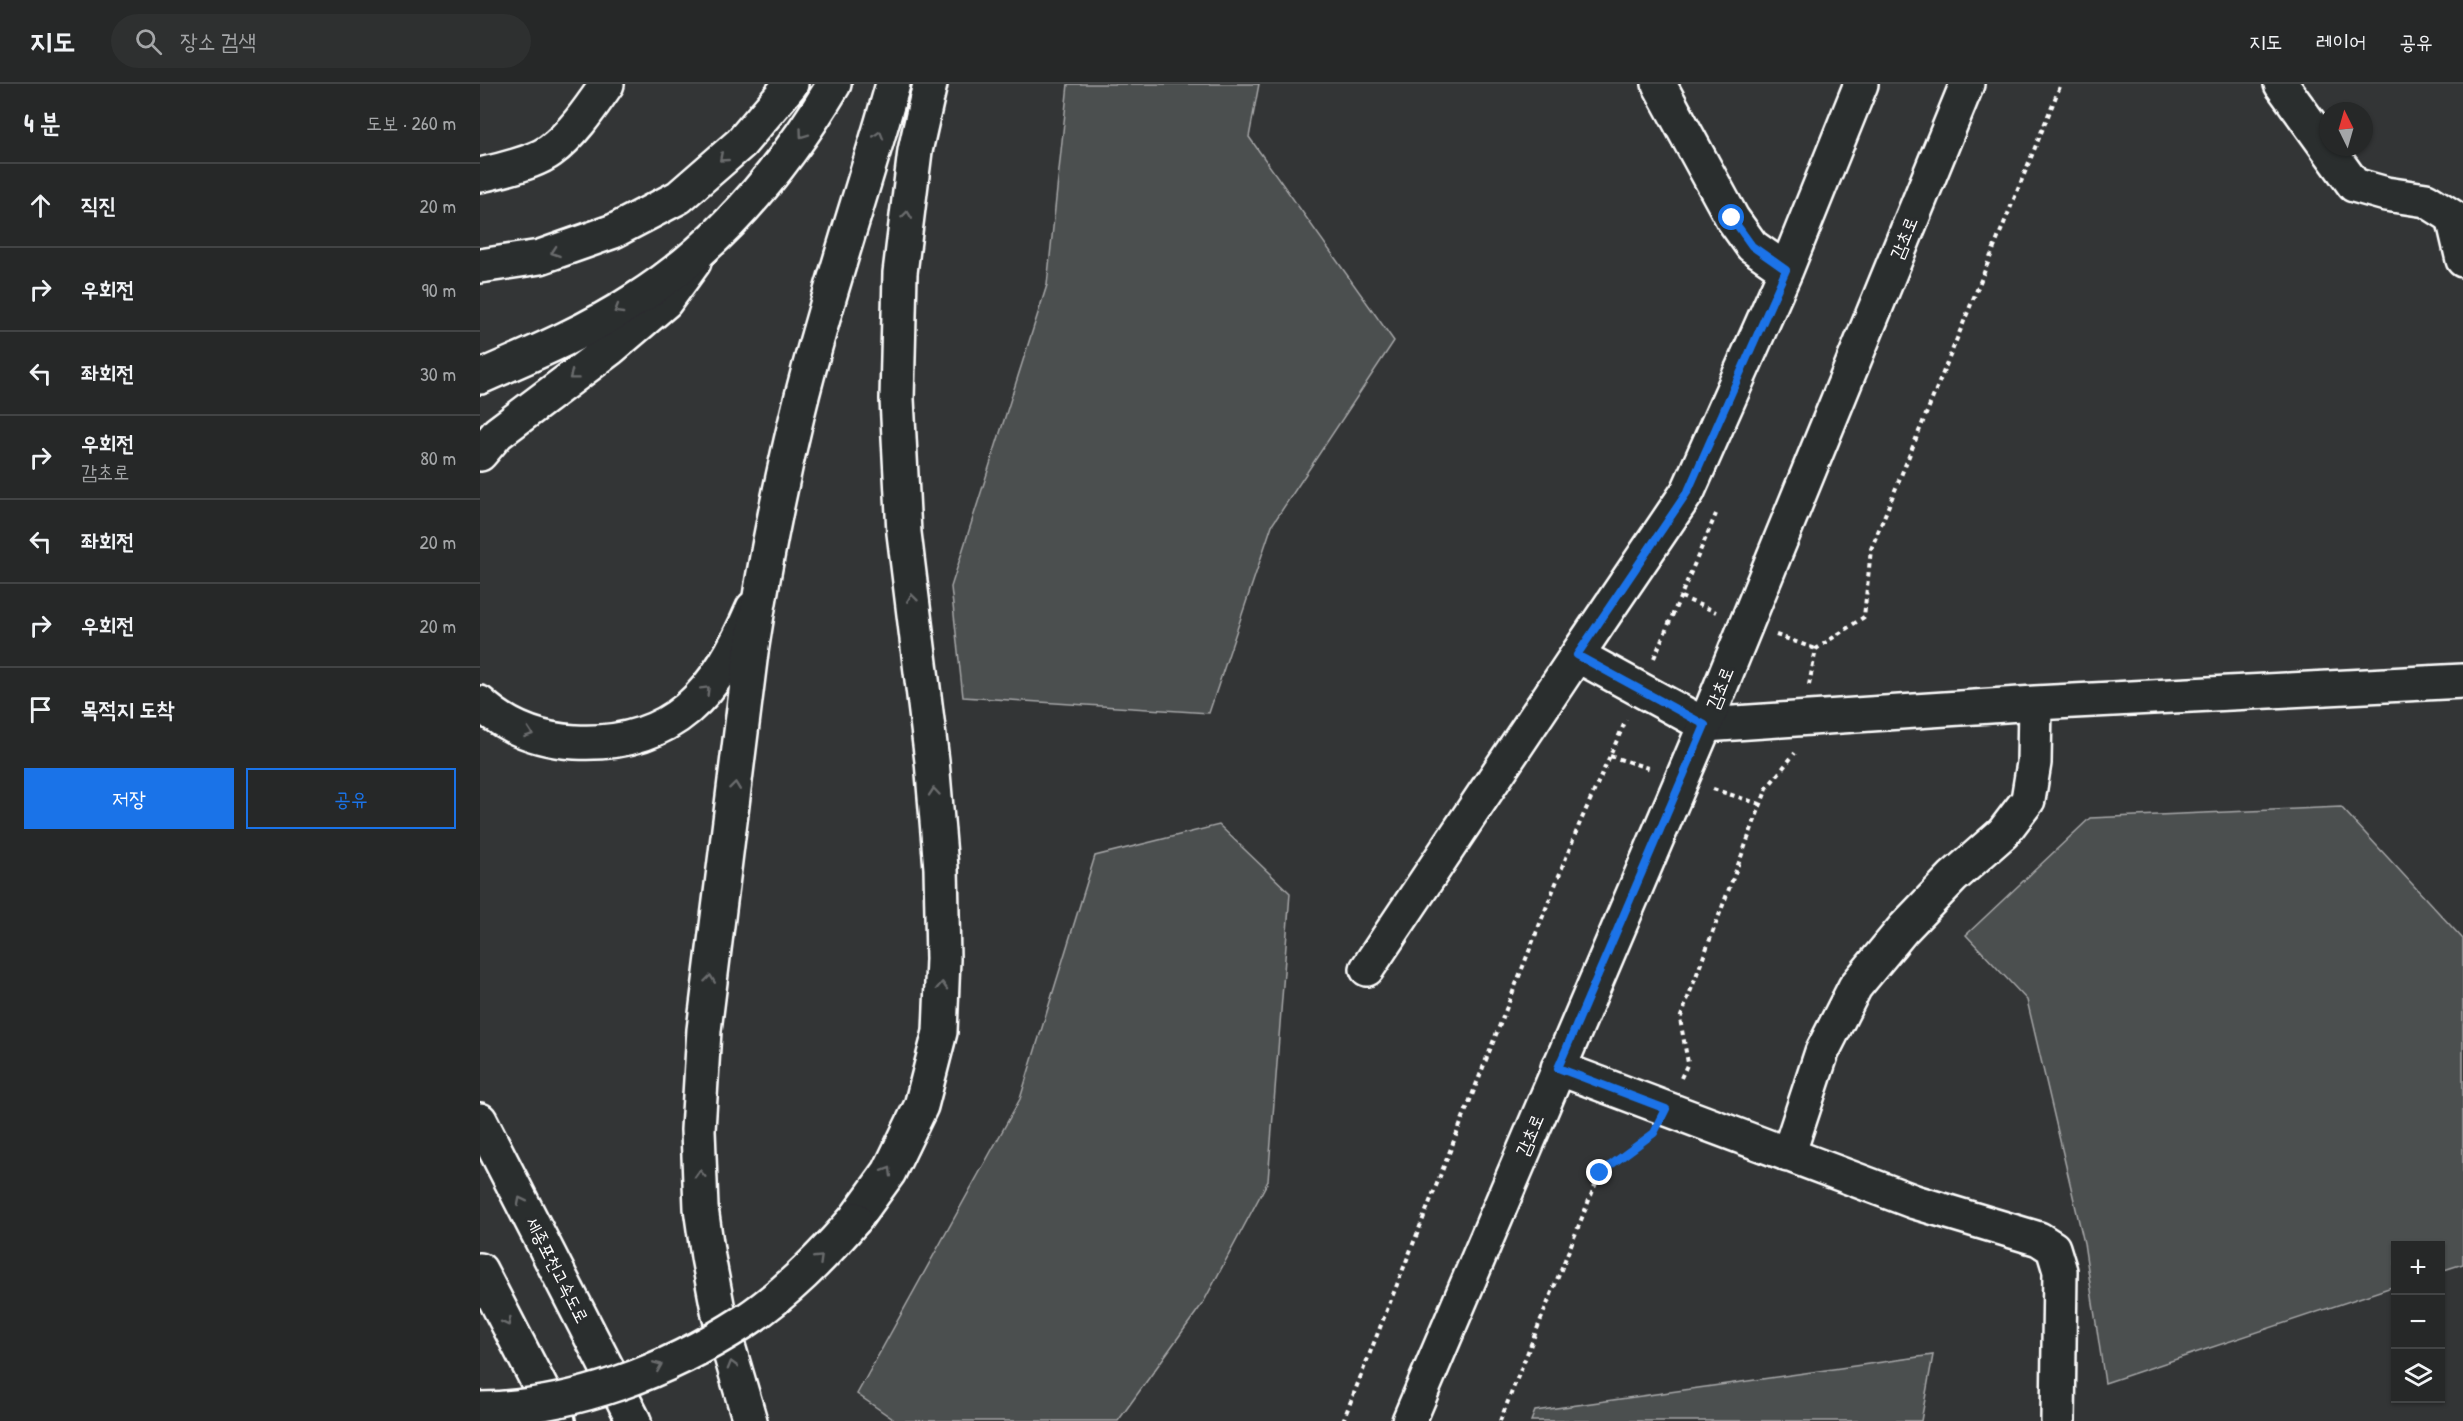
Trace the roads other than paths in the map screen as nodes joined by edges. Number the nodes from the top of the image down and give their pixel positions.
1 (607, 84) edge
2 (791, 84) edge
3 (834, 84) edge
4 (893, 84) edge
5 (930, 84) edge
6 (1659, 84) edge
7 (1862, 84) edge
8 (1967, 84) edge
9 (2281, 84) edge
10 (480, 175) edge
11 (703, 248) junction
12 (2463, 260) edge
13 (480, 266) edge
14 (1786, 270) junction
15 (480, 377) edge
16 (480, 454) edge
17 (760, 592) junction
18 (1577, 655) junction
19 (2463, 681) edge
20 (480, 703) edge
21 (2035, 703) junction
22 (1705, 725) junction
23 (1367, 969) dead end
24 (1558, 1068) junction
25 (480, 1120) edge
26 (1788, 1155) junction
27 (480, 1270) edge
28 (480, 1409) edge
29 (558, 1421) edge
30 (634, 1421) edge
31 (750, 1421) edge
32 (1409, 1421) edge
33 (2058, 1421) edge

1 - 10 main road
2 -> 13 main road
3 -> 11 main road
17 -> 4 main road
28 -> 5 main road, bridge
6 - 14 main road
7 - 14 main road
8 - 22 main road, 감초로
9 - 12 main road
11 -> 15 main road
11 -> 16 main road
14 - 18 main road
20 -> 17 main road
31 -> 17 main road
18 - 22 main road
18 - 23 main road
19 - 21 main road
21 - 22 main road
21 - 26 main road
22 - 24 main road, 감초로
24 - 26 main road
24 - 32 main road, 감초로
30 -> 25 main road, 세종포천고속도로
26 - 33 main road
27 -> 29 main road

